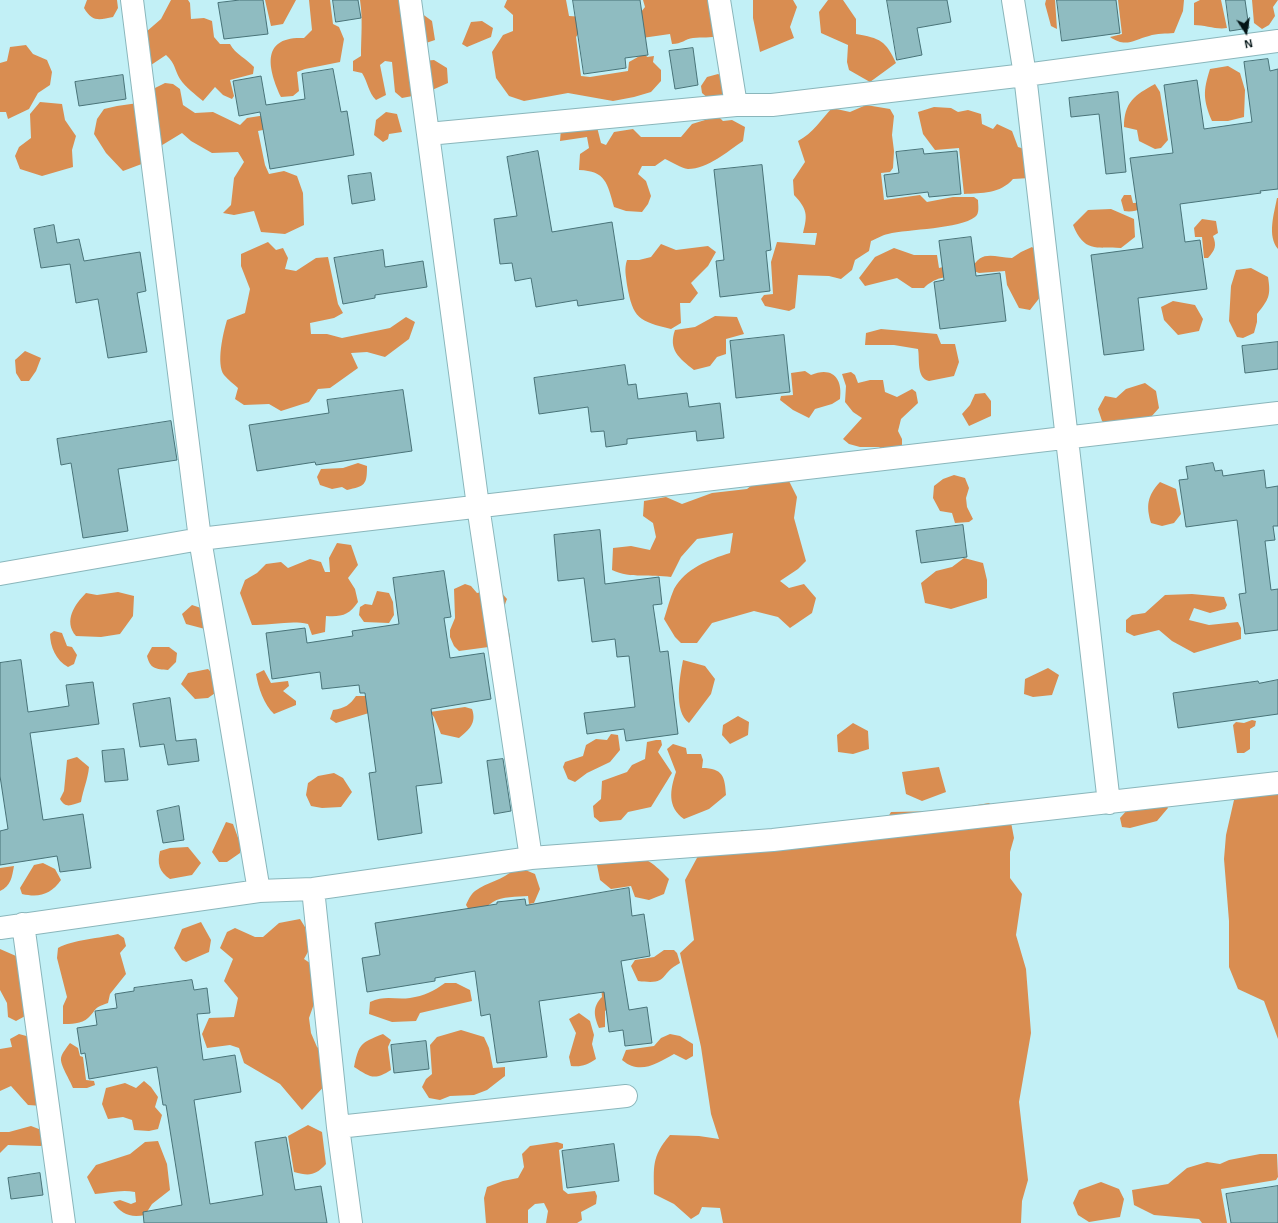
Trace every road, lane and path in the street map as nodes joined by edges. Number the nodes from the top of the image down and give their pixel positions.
1 (132, 0) edge
2 (410, 0) edge
3 (719, 0) edge
4 (1013, 0) edge
5 (1278, 41) edge
6 (1025, 75) junction
7 (736, 105) junction
8 (428, 134) junction
9 (1278, 413) edge
10 (1066, 439) junction
11 (478, 506) junction
12 (200, 539) junction
13 (0, 574) edge
14 (1278, 783) edge
15 (1109, 803) junction
16 (532, 858) junction
17 (313, 889) junction
18 (259, 891) junction
19 (23, 924) junction
20 (0, 928) edge
21 (626, 1096) dead end
22 (338, 1127) junction
23 (64, 1223) edge
24 (351, 1223) edge

1 - 12 street
2 - 8 street
3 - 7 street
4 - 6 street
5 - 6 street
6 - 7 street
6 - 10 street
7 - 8 street
8 - 11 street
9 - 10 street
10 - 11 street
10 - 15 street
11 - 12 street
11 - 16 street
12 - 13 street
12 - 18 street
14 - 15 street
15 - 16 street
16 - 17 street
17 - 18 street
17 - 22 street
18 - 19 street
19 - 20 street
19 - 23 street
21 - 22 street
22 - 24 street

